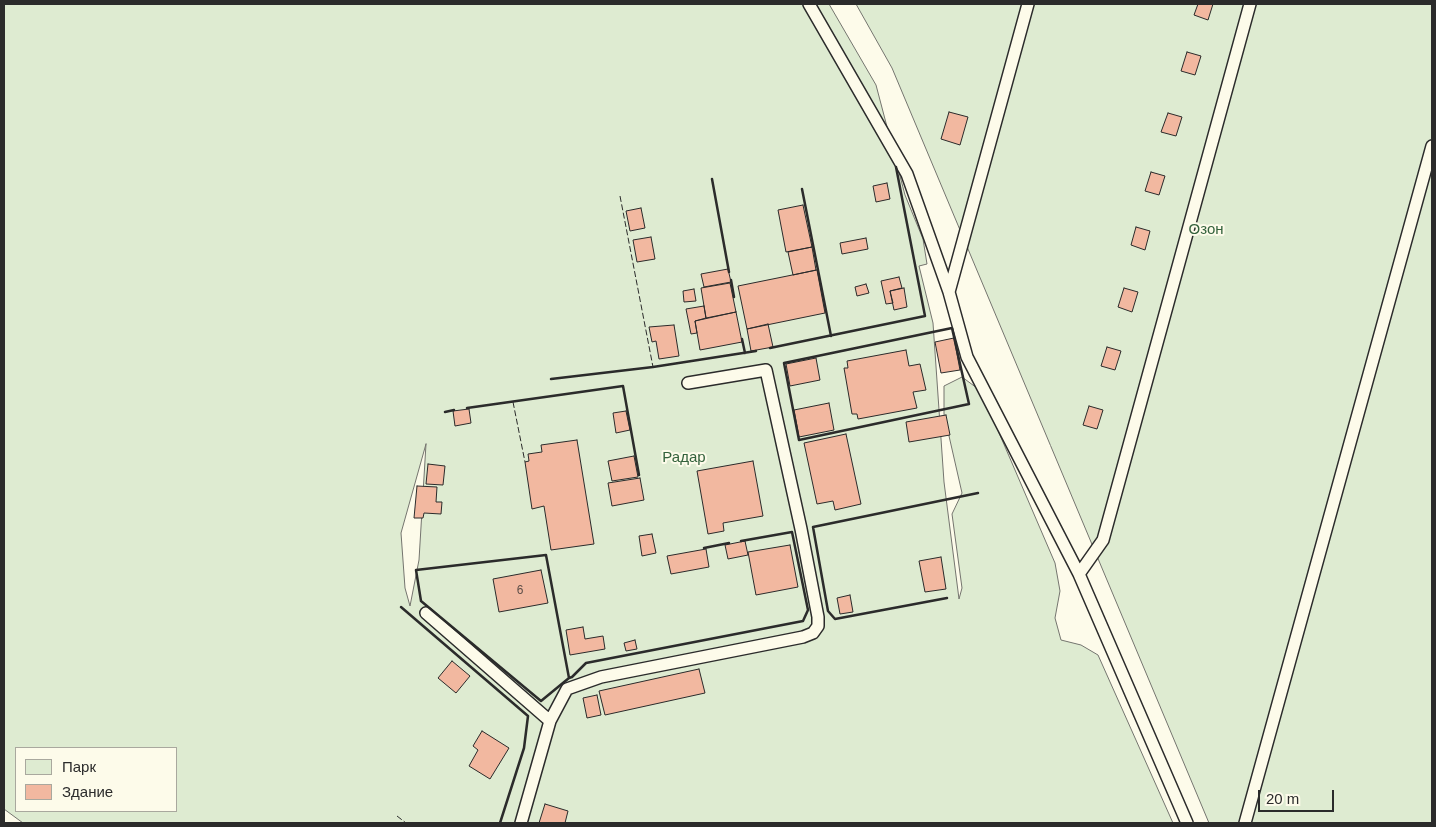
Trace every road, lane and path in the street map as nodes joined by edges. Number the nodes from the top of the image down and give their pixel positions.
1 (1028, 4) edge
2 (1250, 4) edge
3 (811, 5) edge
4 (1432, 146) edge
5 (949, 292) junction
6 (688, 383) dead end
7 (1080, 574) junction
8 (426, 614) dead end
9 (550, 721) junction
10 (521, 823) edge
11 (1187, 823) edge
12 (1245, 823) edge

1 - 5 lane
2 - 7 lane
3 - 5 lane
4 - 12 lane
5 - 7 lane
6 - 9 lane
7 - 11 lane
8 - 9 lane
9 - 10 lane

